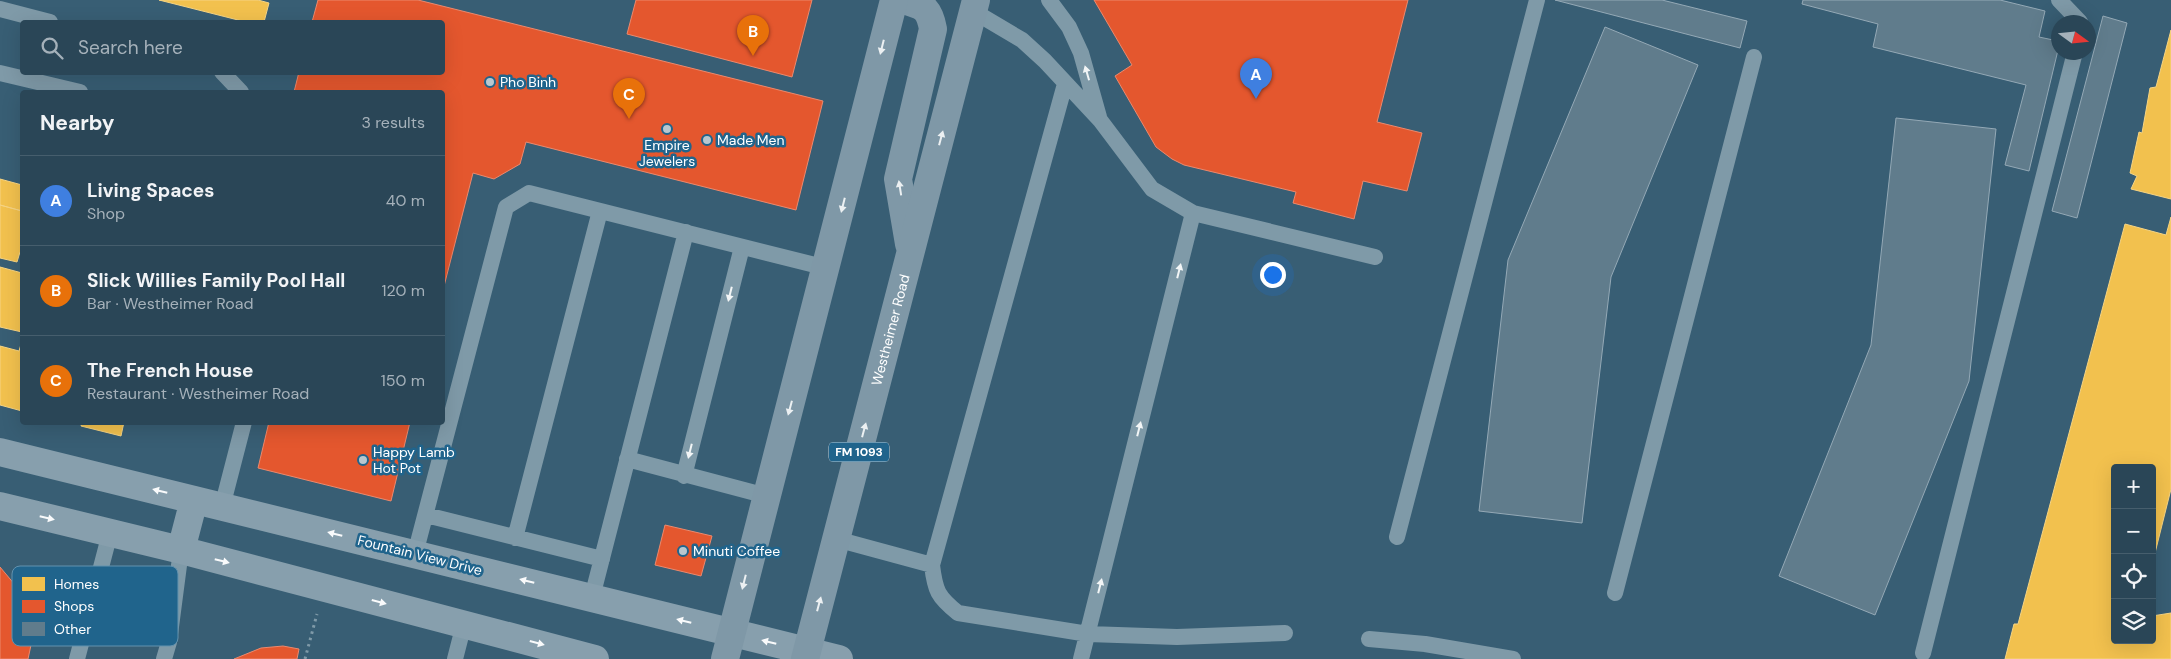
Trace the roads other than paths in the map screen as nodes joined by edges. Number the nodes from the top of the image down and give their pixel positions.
1 (894, 0) edge
2 (903, 0) edge
3 (1050, 0) edge
4 (1537, 0) edge
5 (2059, 0) edge
6 (972, 4) edge
7 (0, 9) edge
8 (2073, 15) edge
9 (42, 20) edge
10 (1754, 57) dead end
11 (2073, 60) edge
12 (0, 73) edge
13 (225, 75) edge
14 (1065, 84) junction
15 (72, 90) edge
16 (238, 90) edge
17 (1100, 120) junction
18 (600, 211) junction
19 (1193, 213) junction
20 (686, 232) junction
21 (742, 247) junction
22 (911, 253) junction
23 (1375, 257) dead end
24 (827, 268) junction
25 (243, 425) edge
26 (0, 452) edge
27 (627, 459) junction
28 (684, 476) junction
29 (767, 496) junction
30 (194, 500) junction
31 (0, 506) edge
32 (222, 507) junction
33 (426, 516) junction
34 (110, 533) junction
35 (1397, 537) dead end
36 (515, 538) junction
37 (836, 540) junction
38 (181, 550) junction
39 (415, 554) junction
40 (602, 559) junction
41 (932, 565) junction
42 (101, 566) edge
43 (178, 569) edge
44 (1615, 594) dead end
45 (592, 597) junction
46 (464, 624) junction
47 (732, 633) junction
48 (1285, 633) dead end
49 (1088, 634) junction
50 (1369, 639) dead end
51 (80, 646) edge
52 (166, 646) edge
53 (1923, 653) dead end
54 (806, 655) edge
55 (77, 659) edge
56 (164, 659) edge
57 (455, 659) edge
58 (595, 659) edge
59 (725, 659) edge
60 (840, 659) edge
61 (1081, 659) edge
62 (1513, 659) edge

1 -> 24 main road
22 -> 2 main road
17 -> 3 lane
4 - 35 lane
5 - 8 lane
6 - 14 lane
22 -> 6 main road, Westheimer Road / FM 1093
7 - 9 lane
10 - 44 lane
11 - 53 lane
12 - 15 lane
13 - 16 lane
14 - 17 lane
14 - 41 lane
17 - 19 lane
18 - 20 lane
18 - 33 lane
18 - 36 lane
19 - 23 lane
49 -> 19 lane
20 - 21 lane
20 - 27 lane
21 - 24 lane
21 -> 28 lane
37 -> 22 main road, Westheimer Road / FM 1093
24 -> 29 main road
25 - 32 lane
30 -> 26 main road, Fountain View Drive
27 - 28 lane
27 - 40 lane
28 - 29 lane
29 -> 47 main road
30 - 32 main road, Fountain View Drive
30 - 38 main road
31 -> 34 main road
39 -> 32 main road, Fountain View Drive
33 - 36 lane
33 - 39 lane
34 - 38 main road
34 - 42 lane
36 - 40 lane
37 - 41 lane
54 -> 37 main road, Westheimer Road / FM 1093
38 - 43 lane
38 -> 46 main road
45 -> 39 main road, Fountain View Drive
40 - 45 lane
41 - 49 lane
47 -> 45 main road, Fountain View Drive
46 - 57 lane
46 -> 58 main road
54 -> 47 main road, Fountain View Drive
47 - 59 main road
48 - 49 lane
49 - 61 lane
50 - 62 lane
51 - 55 lane
52 - 56 lane
54 - 60 main road, Fountain View Drive

